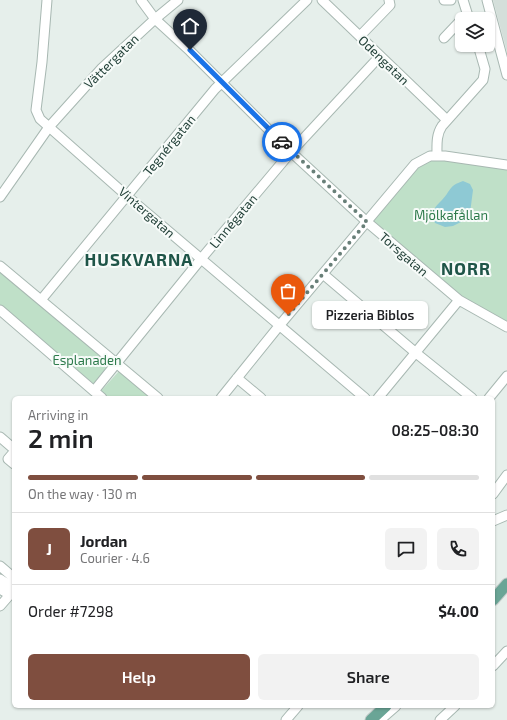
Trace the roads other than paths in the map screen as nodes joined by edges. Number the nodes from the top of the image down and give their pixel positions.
1 (47, 0) edge
2 (141, 0) edge
3 (178, 0) edge
4 (307, 0) edge
5 (322, 0) edge
6 (389, 0) edge
7 (444, 0) edge
8 (451, 0) edge
9 (463, 0) edge
10 (487, 0) edge
11 (464, 12) edge
12 (155, 19) junction
13 (455, 28) edge
14 (360, 36) junction
15 (444, 38) dead end
16 (480, 52) edge
17 (380, 56) junction
18 (507, 75) edge
19 (221, 82) junction
20 (447, 120) junction
21 (49, 127) junction
22 (291, 152) junction
23 (437, 156) junction
24 (507, 165) edge
25 (127, 196) junction
26 (0, 197) edge
27 (367, 222) junction
28 (201, 259) junction
29 (0, 266) edge
30 (323, 274) junction
31 (41, 300) junction
32 (458, 300) junction
33 (0, 310) edge
34 (279, 326) junction
35 (507, 326) edge
36 (416, 353) junction
37 (117, 363) junction
38 (507, 376) edge
39 (237, 378) junction
40 (94, 391) junction
41 (100, 396) edge
42 (156, 396) edge
43 (222, 396) edge
44 (259, 396) edge
45 (363, 396) edge
46 (380, 396) edge
47 (470, 396) edge
48 (491, 396) edge
49 (0, 437) edge
50 (12, 449) edge
51 (12, 454) edge
52 (12, 462) edge
53 (507, 475) edge
54 (495, 491) edge
55 (507, 515) edge
56 (495, 520) edge
57 (0, 566) edge
58 (12, 576) edge
59 (0, 580) edge
60 (507, 584) edge
61 (0, 589) edge
62 (7, 596) edge
63 (495, 598) edge
64 (507, 651) edge
65 (495, 664) edge
66 (296, 708) edge
67 (384, 708) edge
68 (394, 708) edge
69 (453, 708) edge
70 (286, 720) edge
71 (370, 720) edge
72 (380, 720) edge
73 (440, 720) edge

1 - 21 street, Vintergatan
2 - 12 street, Torsgatan
3 - 12 street, Vättergatan
4 - 19 street, Tegnérgatan
5 - 14 street, Odengatan
6 - 14 street
7 - 8 street
9 - 11 street
10 - 18 street
12 - 19 street, Torsgatan
12 - 21 street, Vättergatan
13 - 15 street
14 - 17 street, Odengatan
16 - 20 street
17 - 20 street, Odengatan
17 - 22 street, Linnégatan
19 - 22 street, Torsgatan
19 - 25 street, Tegnérgatan
20 - 23 street
21 - 25 street, Vintergatan
21 - 26 street, Vättergatan
22 - 27 street, Torsgatan
22 - 28 street, Linnégatan
23 - 24 street
23 - 27 street
25 - 28 street, Vintergatan
25 - 31 street, Tegnérgatan
27 - 30 street
27 - 32 street, Torsgatan
28 - 34 street, Vintergatan
28 - 37 street, Linnégatan
29 - 31 street
30 - 34 street
30 - 36 street
31 - 37 street
32 - 35 street, Torsgatan
32 - 36 street
33 - 40 street
34 - 39 street
34 - 45 street, Vintergatan
36 - 46 street
36 - 47 street
37 - 40 street, Linnégatan
37 - 42 street
38 - 48 street
39 - 43 street
39 - 44 street
40 - 41 street
49 - 50 street
51 - 52 street
53 - 54 street
55 - 56 street
57 - 58 street
59 - 62 street
60 - 63 main road
61 - 62 street
64 - 65 street
66 - 70 street
67 - 71 main road
68 - 72 street
69 - 73 street

